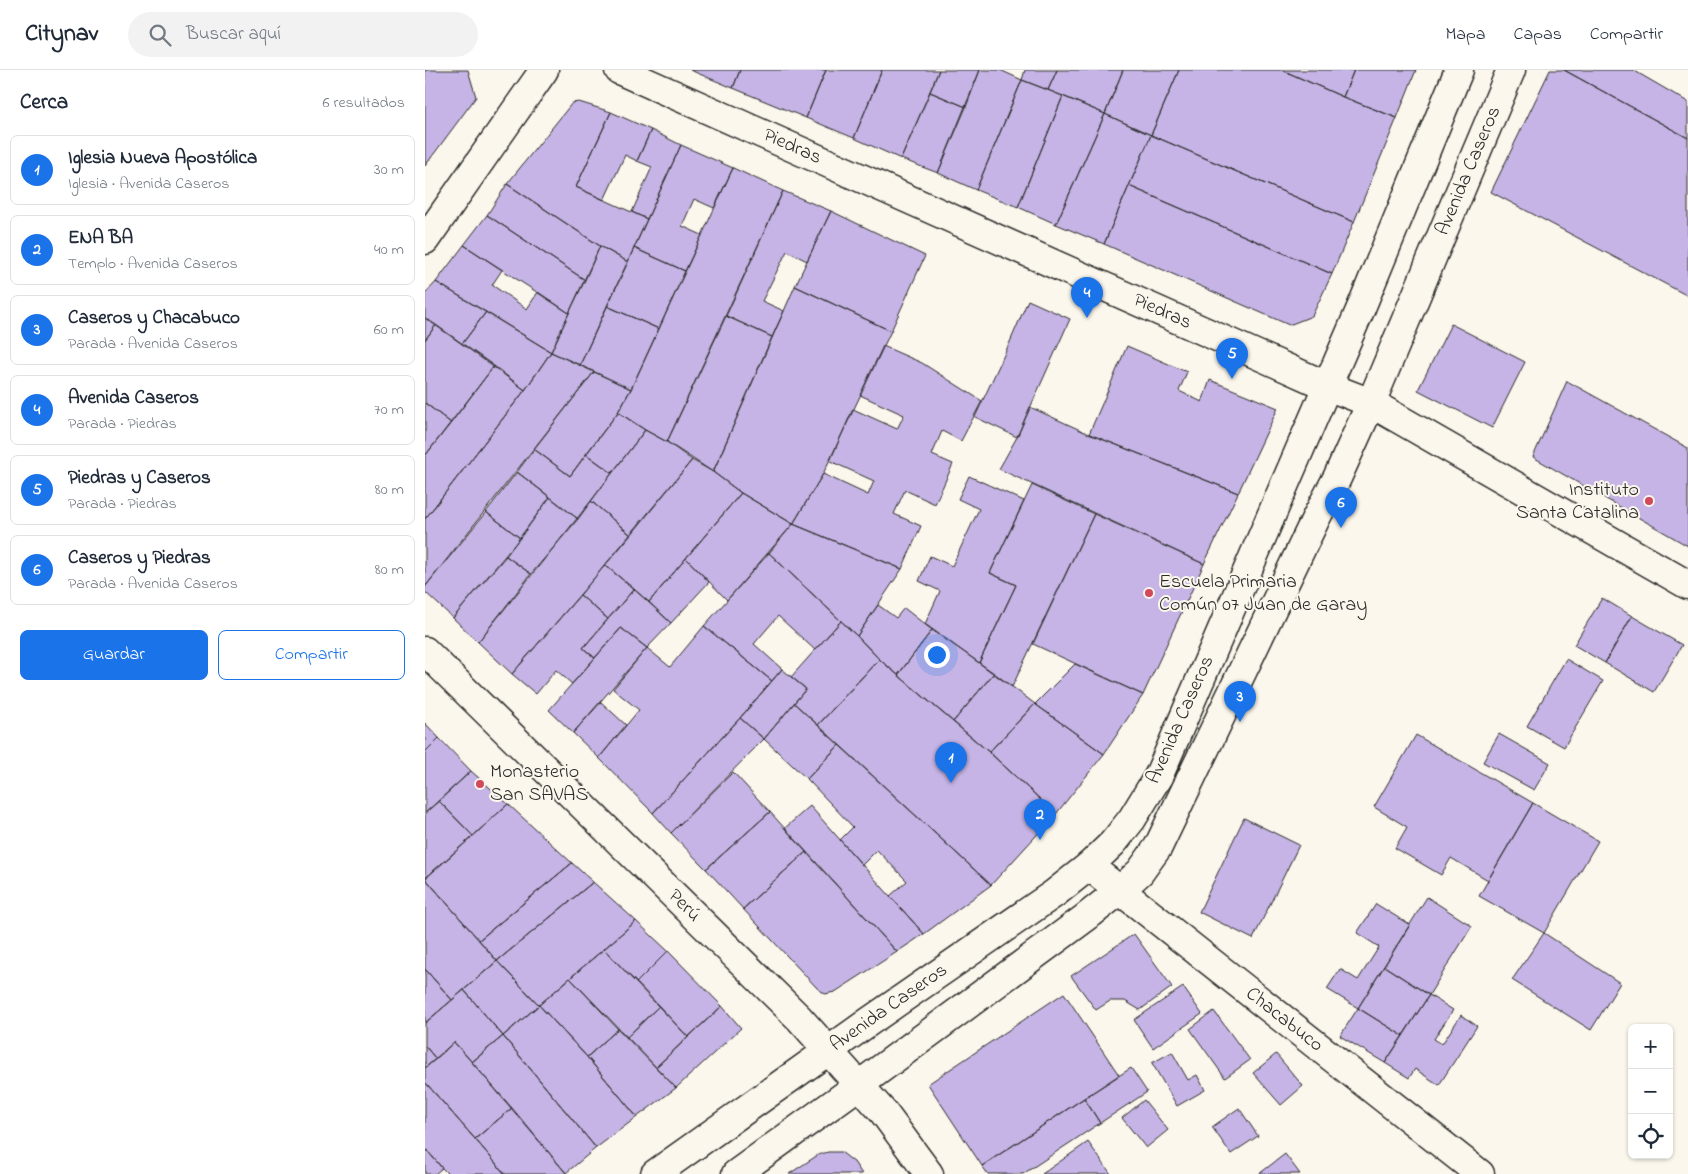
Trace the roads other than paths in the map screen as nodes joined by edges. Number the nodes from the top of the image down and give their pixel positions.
1 (545, 70) edge
2 (619, 70) edge
3 (1459, 70) edge
4 (1511, 70) edge
5 (425, 240) edge
6 (1327, 386) junction
7 (1371, 403) junction
8 (1688, 585) edge
9 (425, 650) edge
10 (1089, 866) junction
11 (1119, 891) junction
12 (829, 1051) junction
13 (859, 1085) junction
14 (655, 1174) edge
15 (736, 1174) edge
16 (929, 1174) edge
17 (1479, 1174) edge

1 - 5 main road
2 - 6 main road, Piedras
3 - 6 main road, Avenida Caseros
4 - 7 main road, Avenida Caseros
6 - 7 main road, Piedras
6 - 10 main road, Avenida Caseros
7 - 8 main road, Piedras
7 - 11 main road, Avenida Caseros
9 - 12 main road, Perú
10 - 11 main road, Chacabuco
10 - 12 main road, Avenida Caseros
11 - 13 main road, Avenida Caseros
11 - 17 main road, Chacabuco
12 - 13 main road, Perú
12 - 14 main road, Avenida Caseros
13 - 15 main road, Avenida Caseros
13 - 16 main road, Perú

